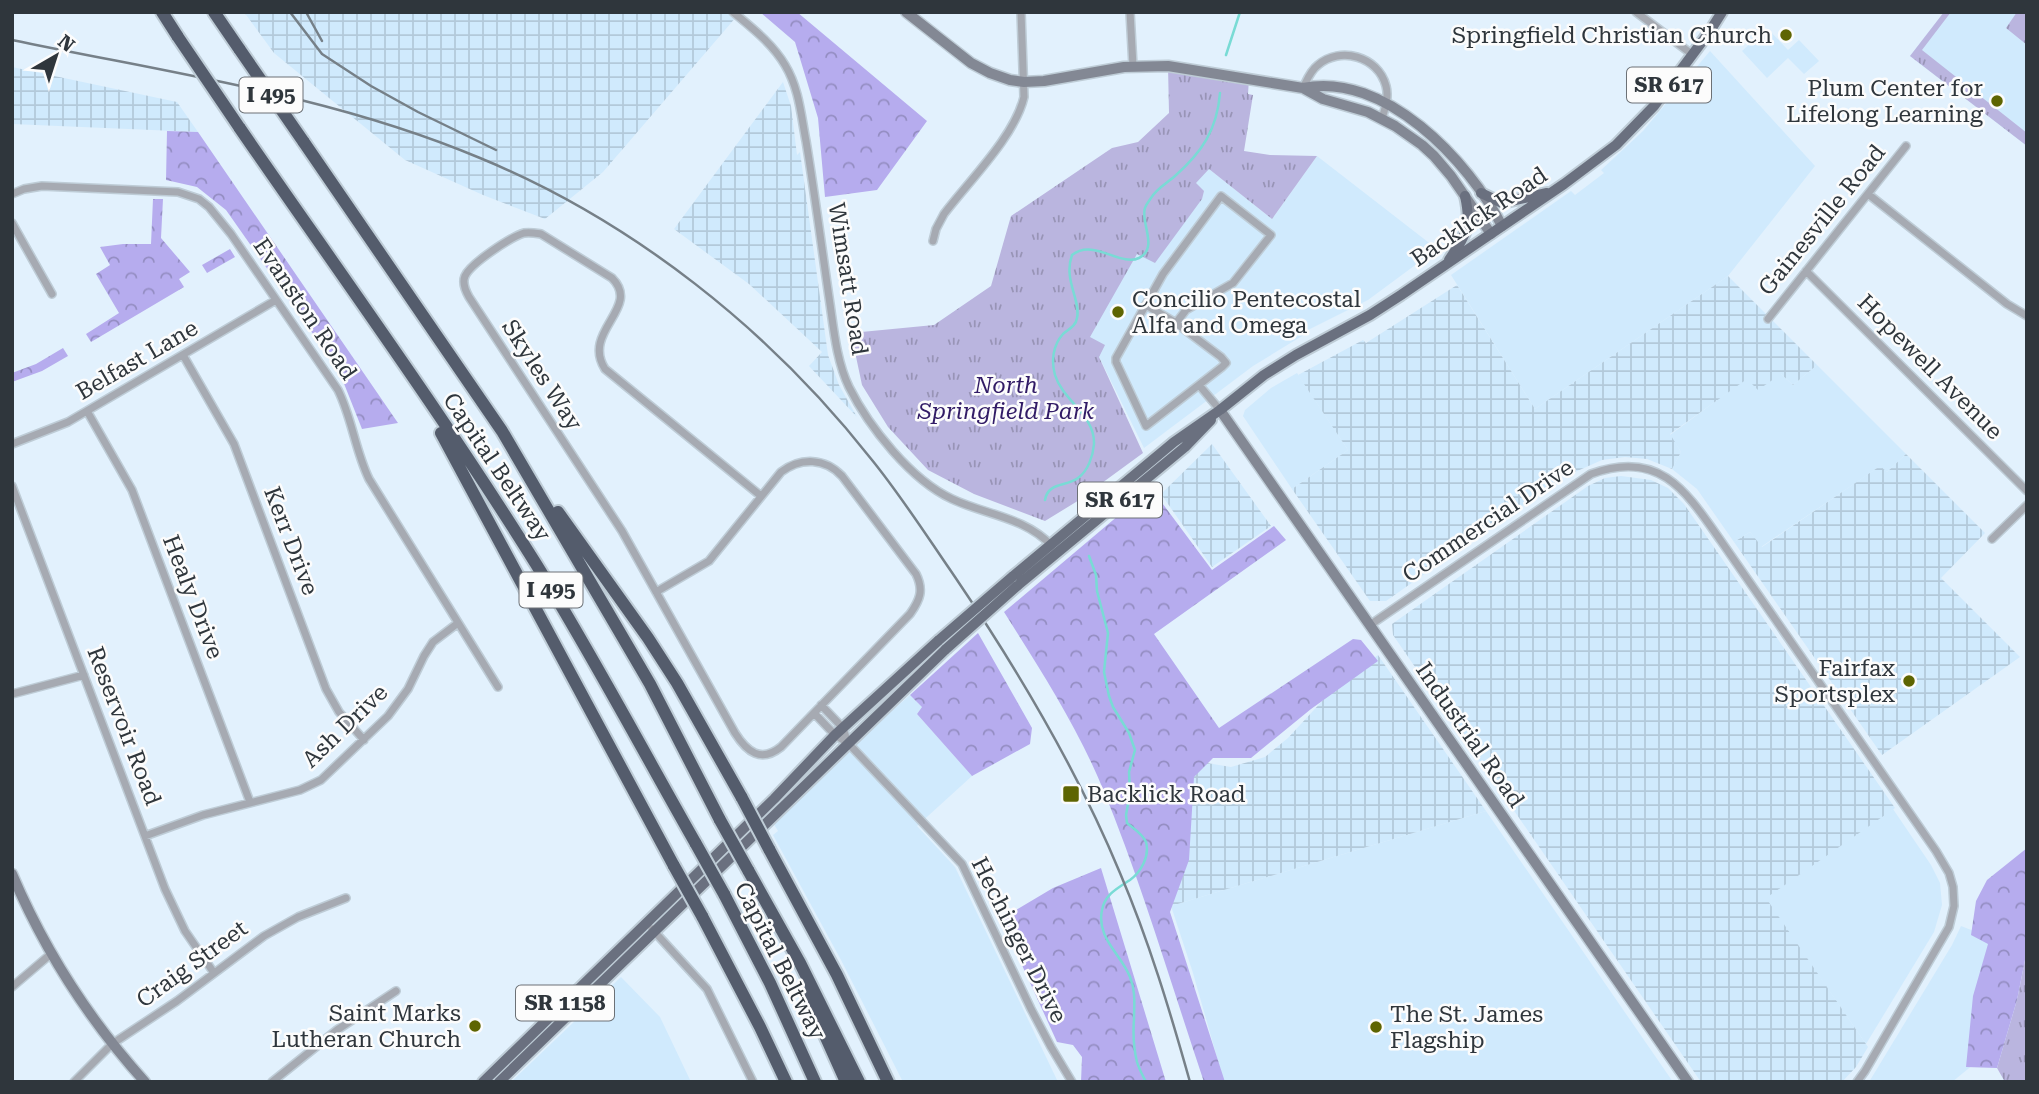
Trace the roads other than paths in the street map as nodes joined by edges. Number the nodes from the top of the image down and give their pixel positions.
1 (162, 12) edge
2 (214, 12) edge
3 (733, 12) edge
4 (906, 12) edge
5 (1021, 12) edge
6 (1130, 12) edge
7 (1636, 12) edge
8 (1722, 12) edge
9 (1693, 55) junction
10 (1133, 66) junction
11 (1024, 82) junction
12 (1303, 88) junction
13 (1386, 104) junction
14 (1382, 119) junction
15 (1906, 146) dead end
16 (1553, 192) junction
17 (1481, 193) junction
18 (12, 194) edge
19 (1868, 194) junction
20 (1465, 196) junction
21 (12, 223) edge
22 (1502, 226) junction
23 (1491, 234) junction
24 (933, 242) dead end
25 (1446, 266) junction
26 (1806, 271) junction
27 (52, 295) dead end
28 (276, 300) junction
29 (1146, 305) junction
30 (2027, 316) edge
31 (1768, 319) dead end
32 (1177, 323) junction
33 (390, 345) junction
34 (184, 355) junction
35 (1199, 385) junction
36 (1220, 410) junction
37 (87, 411) junction
38 (502, 431) junction
39 (12, 444) edge
40 (12, 486) edge
41 (2027, 491) edge
42 (761, 496) junction
43 (2027, 505) edge
44 (1992, 539) dead end
45 (1054, 548) junction
46 (656, 592) junction
47 (458, 623) junction
48 (1370, 625) junction
49 (942, 645) junction
50 (83, 675) junction
51 (498, 687) dead end
52 (12, 694) edge
53 (821, 705) junction
54 (814, 713) junction
55 (839, 731) junction
56 (364, 740) junction
57 (848, 743) junction
58 (250, 802) junction
59 (145, 836) junction
60 (748, 870) junction
61 (12, 874) edge
62 (346, 898) dead end
63 (651, 928) junction
64 (52, 953) junction
65 (214, 972) junction
66 (770, 983) junction
67 (12, 987) edge
68 (396, 991) dead end
69 (112, 1044) junction
70 (74, 1082) edge
71 (145, 1082) edge
72 (272, 1082) edge
73 (483, 1082) edge
74 (499, 1082) edge
75 (753, 1082) edge
76 (786, 1082) edge
77 (815, 1082) edge
78 (823, 1082) edge
79 (846, 1082) edge
80 (859, 1082) edge
81 (888, 1082) edge
82 (1072, 1082) edge
83 (1688, 1082) edge
84 (1857, 1082) edge

1 - 33 highway, Capital Beltway / I 495, bridge
2 - 38 highway, Capital Beltway / I 495, bridge
3 - 45 street, Wimsatt Road
4 - 11 street
5 - 11 street
6 - 10 street
7 - 9 street
8 - 9 main road, Backlick Road / SR 617
9 - 16 main road, Backlick Road / SR 617
10 - 11 street
10 - 12 street
11 - 24 street
12 - 13 street
12 - 13 street
12 - 14 street
13 - 14 street
13 - 17 street
14 - 20 street
15 - 19 street, Gainesville Road
16 - 17 main road
16 - 22 main road, Backlick Road / SR 617
17 - 22 street
18 - 28 street, Evanston Road
19 - 26 street, Gainesville Road
19 - 30 street
20 - 23 street
20 - 25 main road
21 - 27 street
22 - 23 main road, Backlick Road / SR 617
23 - 25 main road, Backlick Road / SR 617
25 - 36 main road, Backlick Road / SR 617
26 - 31 street, Gainesville Road
26 - 41 street, Hopewell Avenue
28 - 34 street, Belfast Lane
28 - 47 street, Evanston Road
29 - 32 street
29 - 32 street
29 - 35 street
32 - 35 street
33 - 66 highway, Capital Beltway / I 495, bridge
33 - 76 highway, bridge
34 - 37 street, Belfast Lane
34 - 56 street, Kerr Drive
35 - 36 street
36 - 45 main road, Backlick Road / SR 617
36 - 48 street, Industrial Road
37 - 39 street, Belfast Lane
37 - 58 street, Healy Drive
38 - 60 highway, Capital Beltway / I 495, bridge
38 - 81 highway, bridge
40 - 50 street, Reservoir Road
42 - 46 street
42 - 46 street, Skyles Way
42 - 53 street
43 - 44 street
45 - 49 main road, Backlick Road / SR 617, bridge
46 - 54 street, Skyles Way
47 - 51 street, Evanston Road
47 - 56 street, Ash Drive
48 - 83 street, Industrial Road
48 - 84 street, Commercial Drive
49 - 55 main road, Backlick Road / SR 617
49 - 57 main road, Backlick Road / SR 617
50 - 52 street
50 - 59 street, Reservoir Road
53 - 54 street
53 - 55 street
54 - 55 street
55 - 57 street
55 - 63 main road, Backlick Road / SR 617
56 - 58 street, Ash Drive
57 - 63 main road, Backlick Road / SR 617
57 - 82 street, Hechinger Drive
58 - 59 street, Ash Drive
59 - 65 street, Reservoir Road
60 - 79 highway
60 - 80 highway, Capital Beltway / I 495
61 - 64 street
62 - 65 street, Craig Street
63 - 73 main road, Backlick Road / SR 1158
63 - 74 main road, Backlick Road / SR 617
63 - 75 street
64 - 67 street
64 - 69 street
65 - 69 street, Craig Street
66 - 77 highway, Capital Beltway / I 495
66 - 78 highway
68 - 72 street
69 - 70 street, Craig Street
69 - 71 street

